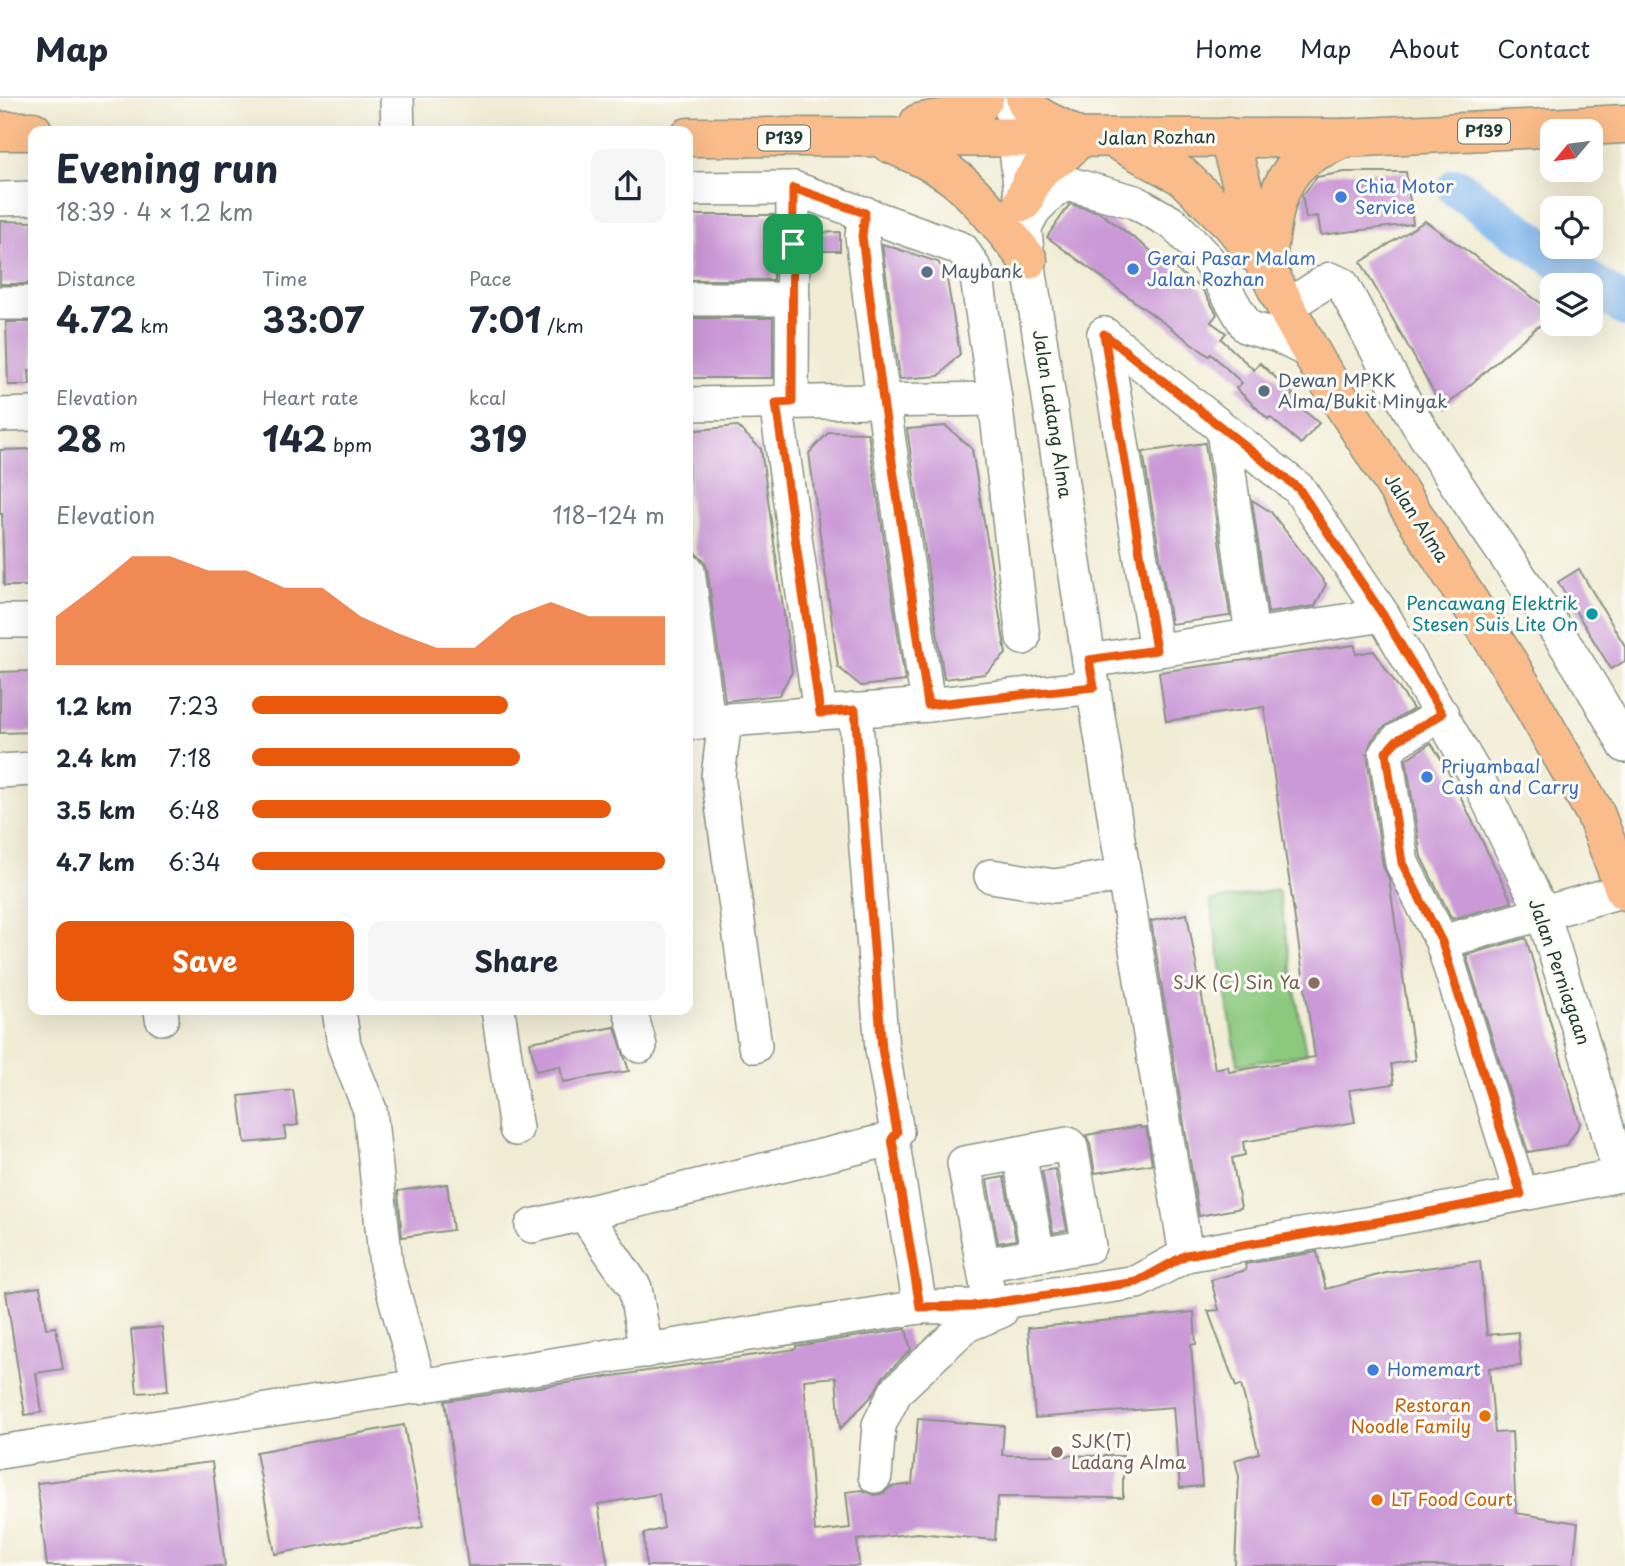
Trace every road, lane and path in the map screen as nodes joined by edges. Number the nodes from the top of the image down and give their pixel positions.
1 (397, 98) edge
2 (984, 98) edge
3 (1010, 98) edge
4 (1025, 98) edge
5 (1625, 124) edge
6 (398, 126) edge
7 (0, 131) edge
8 (28, 131) edge
9 (1228, 136) junction
10 (693, 137) edge
11 (1344, 138) junction
12 (881, 139) junction
13 (1017, 139) junction
14 (1095, 139) junction
15 (793, 188) junction
16 (693, 189) edge
17 (28, 198) edge
18 (0, 199) edge
19 (865, 213) junction
20 (1025, 230) junction
21 (1266, 267) junction
22 (693, 299) edge
23 (793, 299) junction
24 (0, 303) edge
25 (28, 303) edge
26 (1286, 307) junction
27 (1312, 353) junction
28 (995, 399) junction
29 (883, 401) junction
30 (784, 402) junction
31 (693, 404) edge
32 (28, 414) edge
33 (0, 415) edge
34 (1223, 430) junction
35 (693, 610) edge
36 (1383, 615) junction
37 (0, 621) edge
38 (28, 621) edge
39 (1252, 635) junction
40 (1023, 638) dead end
41 (1156, 650) junction
42 (1092, 674) junction
43 (928, 705) junction
44 (855, 710) junction
45 (820, 713) junction
46 (1442, 714) junction
47 (707, 721) edge
48 (1625, 746) edge
49 (28, 769) edge
50 (0, 771) edge
51 (1124, 875) junction
52 (991, 876) dead end
53 (1625, 891) edge
54 (1543, 914) junction
55 (1442, 942) junction
56 (340, 1015) edge
57 (499, 1015) edge
58 (631, 1015) edge
59 (640, 1046) dead end
60 (755, 1046) dead end
61 (516, 1129) dead end
62 (892, 1139) junction
63 (1019, 1153) junction
64 (1623, 1175) edge
65 (1521, 1194) junction
66 (584, 1214) junction
67 (533, 1226) dead end
68 (1038, 1255) junction
69 (1186, 1255) junction
70 (983, 1265) junction
71 (1036, 1297) junction
72 (990, 1303) junction
73 (920, 1307) junction
74 (646, 1351) junction
75 (420, 1387) junction
76 (0, 1452) edge
77 (876, 1476) dead end

1 - 6 street
2 - 12 main road
3 - 13 street, Jalan Ladang Alma
4 - 14 main road
5 - 11 main road, Jalan Rozhan / P139
7 - 8 main road
9 - 11 main road, Jalan Rozhan / P139
9 - 14 main road, Jalan Rozhan / P139
9 - 21 main road, Jalan Alma
10 - 12 main road, Jalan Rozhan / P139
11 - 21 main road
12 - 13 main road, Jalan Rozhan / P139
12 - 20 main road
13 - 14 main road, Jalan Rozhan / P139
13 - 20 street, Jalan Ladang Alma
14 - 20 main road
14 - 21 main road
15 - 16 street
15 - 19 street
15 - 23 street
17 - 18 street
19 - 28 street
19 - 29 street
20 - 27 street
20 - 42 street, Jalan Ladang Alma
21 - 26 main road, Jalan Alma
22 - 23 street
23 - 30 street
24 - 25 street
26 - 27 main road, Jalan Alma
26 - 48 street
27 - 53 main road, Jalan Alma
28 - 29 street
28 - 40 street
29 - 30 street
29 - 43 street
30 - 31 street
30 - 45 street
32 - 33 street
34 - 36 street, Jalan Perniagaan
34 - 39 street
34 - 41 street, Jalan Perniagaan
35 - 47 street
36 - 39 street
36 - 46 street, Jalan Perniagaan
37 - 38 street
39 - 41 street
41 - 42 street
42 - 43 street
42 - 51 street, Jalan Ladang Alma
43 - 44 street
44 - 45 street
44 - 62 street
45 - 47 street
46 - 54 street, Jalan Perniagaan
46 - 55 street
47 - 60 street
49 - 50 street
51 - 52 street
51 - 69 street, Jalan Ladang Alma
53 - 54 street
54 - 55 street
54 - 64 street, Jalan Perniagaan
55 - 65 street
56 - 75 street
57 - 61 street
58 - 59 street
62 - 66 street
62 - 73 street
63 - 68 street
63 - 68 street
63 - 70 street
64 - 65 street
65 - 69 street
66 - 67 street
66 - 74 street
68 - 70 street
69 - 71 street
70 - 72 street
71 - 72 street
71 - 77 street
72 - 73 street
73 - 74 street
74 - 75 street
75 - 76 street

